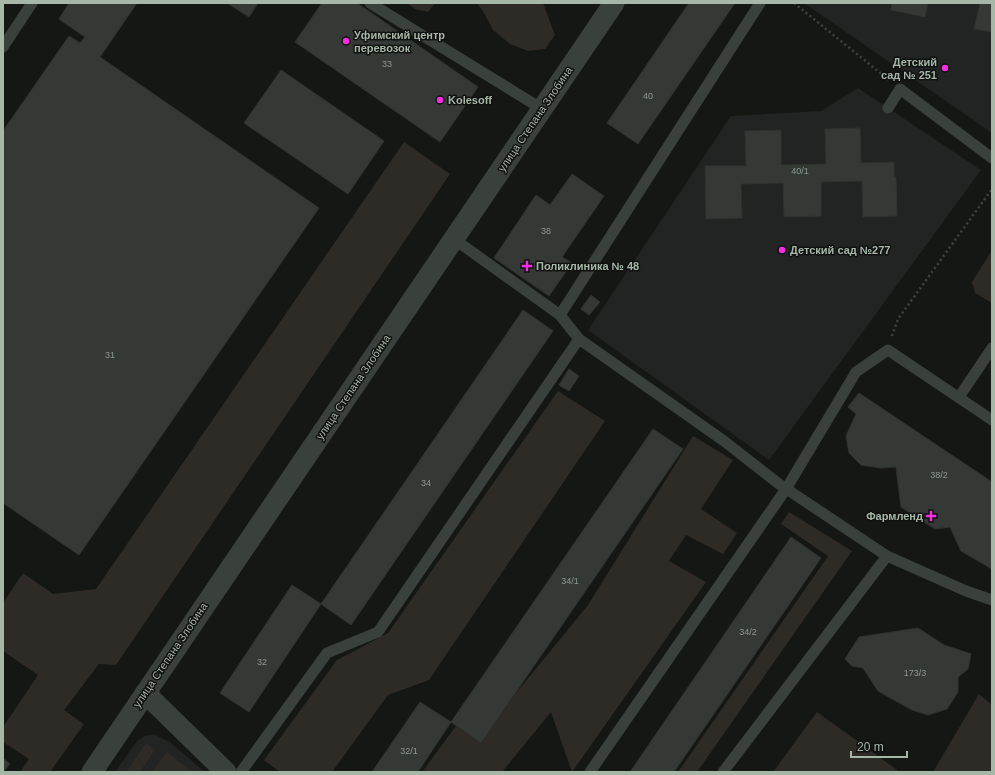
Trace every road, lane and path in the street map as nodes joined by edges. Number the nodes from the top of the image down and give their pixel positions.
1 (32, 3) edge
2 (370, 3) edge
3 (614, 3) edge
4 (760, 3) edge
5 (794, 3) edge
6 (3, 47) edge
7 (900, 90) junction
8 (888, 108) dead end
9 (542, 109) junction
10 (992, 158) edge
11 (992, 189) edge
12 (454, 239) junction
13 (560, 314) junction
14 (579, 338) junction
15 (992, 348) edge
16 (888, 350) junction
17 (959, 397) junction
18 (992, 420) edge
19 (786, 489) junction
20 (886, 556) junction
21 (992, 600) edge
22 (144, 693) junction
23 (92, 772) edge
24 (226, 772) edge
25 (241, 772) edge
26 (590, 772) edge
27 (723, 772) edge

1 - 6 lane
2 - 9 lane
3 - 9 street, улица Степана Злобина
4 - 13 lane
5 - 7 path
7 - 8 lane
7 - 10 lane
9 - 12 street, улица Степана Злобина
11 - 16 path
12 - 13 lane
12 - 22 street, улица Степана Злобина
13 - 14 lane
14 - 19 lane
14 - 25 lane
15 - 17 lane
16 - 17 lane
16 - 19 lane
17 - 18 lane
19 - 20 lane
19 - 26 lane
20 - 21 lane
20 - 27 lane
22 - 23 street, улица Степана Злобина
22 - 24 street

